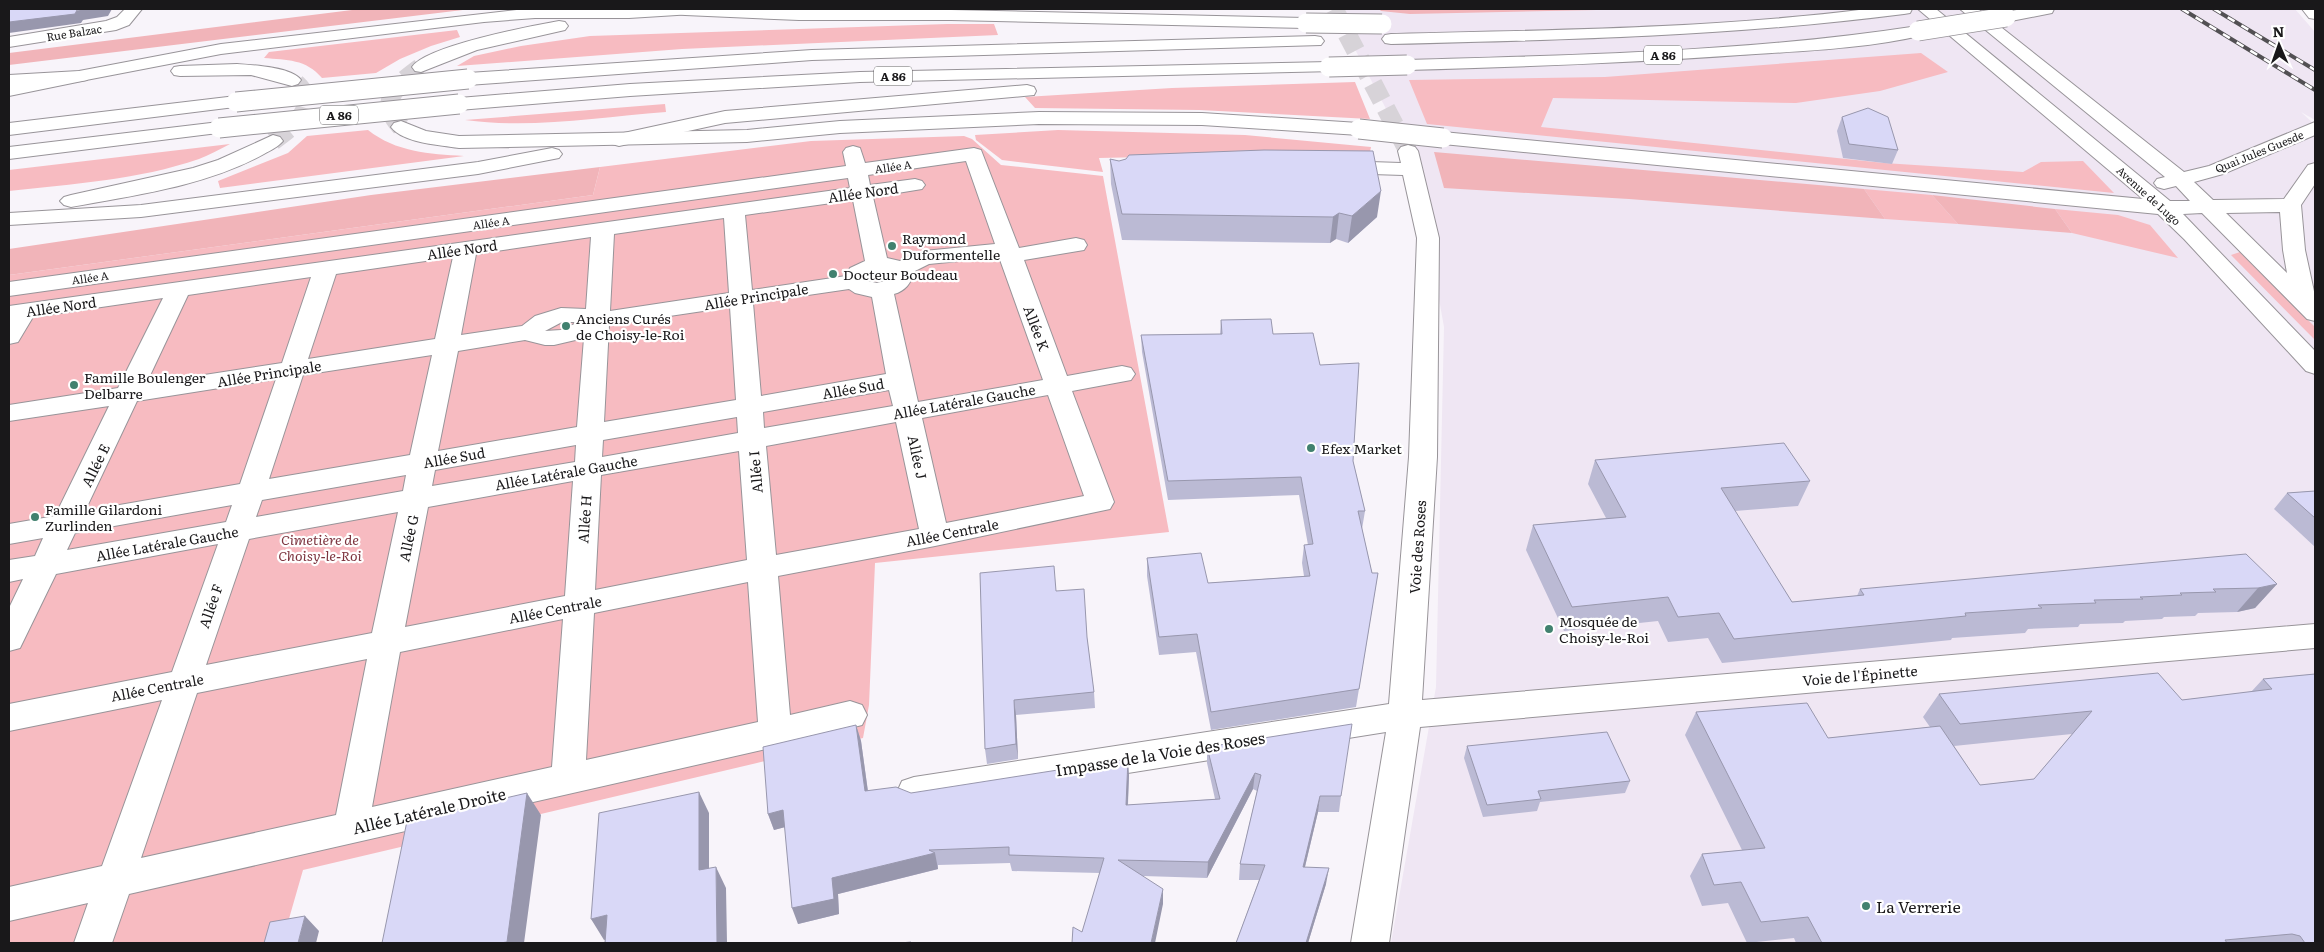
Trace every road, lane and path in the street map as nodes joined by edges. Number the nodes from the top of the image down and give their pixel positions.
1 (134, 9) edge
2 (689, 9) edge
3 (1926, 9) edge
4 (1968, 9) edge
5 (2046, 9) edge
6 (2310, 9) edge
7 (1898, 10) edge
8 (629, 13) junction
9 (2315, 14) edge
10 (1705, 28) junction
11 (9, 42) edge
12 (421, 67) tunnel mouth
13 (1331, 72) junction
14 (81, 76) junction
15 (292, 80) tunnel mouth
16 (9, 81) edge
17 (9, 90) edge
18 (401, 127) tunnel mouth
19 (2315, 128) edge
20 (9, 129) edge
21 (619, 140) junction
22 (273, 141) tunnel mouth
23 (9, 153) edge
24 (974, 154) joint
25 (856, 161) junction
26 (1321, 167) edge
27 (2315, 169) edge
28 (2179, 178) junction
29 (618, 182) dead end
30 (915, 185) dead end
31 (733, 188) junction
32 (2143, 188) junction
33 (861, 193) junction
34 (617, 204) junction
35 (2290, 205) junction
36 (2208, 207) junction
37 (2164, 208) junction
38 (9, 215) edge
39 (9, 219) edge
40 (603, 229) junction
41 (1076, 245) dead end
42 (466, 249) junction
43 (1008, 253) junction
44 (877, 265) junction
45 (326, 268) junction
46 (900, 270) junction
47 (856, 281) junction
48 (9, 289) edge
49 (179, 289) junction
50 (882, 290) junction
51 (742, 299) junction
52 (2310, 309) edge
53 (17, 312) edge
54 (596, 320) junction
55 (9, 337) edge
56 (447, 345) junction
57 (2315, 366) edge
58 (292, 369) junction
59 (1122, 374) dead end
60 (900, 380) junction
61 (1058, 385) junction
62 (129, 394) junction
63 (750, 405) junction
64 (908, 412) junction
65 (9, 413) edge
66 (590, 434) junction
67 (752, 439) junction
68 (424, 462) junction
69 (588, 468) junction
70 (251, 492) junction
71 (416, 498) junction
72 (1100, 502) joint
73 (66, 524) junction
74 (236, 531) junction
75 (9, 534) edge
76 (935, 536) junction
77 (45, 565) junction
78 (763, 568) junction
79 (9, 571) edge
80 (579, 604) junction
81 (2315, 636) edge
82 (9, 639) edge
83 (386, 642) junction
84 (184, 682) junction
85 (850, 715) dead end
86 (1405, 715) junction
87 (9, 717) edge
88 (775, 733) junction
89 (568, 779) junction
90 (914, 792) edge
91 (351, 827) junction
92 (114, 880) junction
93 (9, 904) edge
94 (93, 943) edge
95 (1370, 943) edge

1 - 11 main road, Rue Balzac
2 - 8 main road
2 - 10 main road, bridge
3 - 32 main road, Avenue de Lugo
4 - 28 main road
5 - 13 main road, A 86, bridge
6 - 9 main road
7 - 10 main road, A 86
8 - 12 main road
8 - 14 main road
10 - 20 main road, A 86, bridge
13 - 21 main road
13 - 23 main road, A 86, bridge
14 - 15 main road
14 - 16 main road
14 - 17 main road
18 - 21 main road
19 - 28 main road, Quai Jules Guesde
21 - 37 main road, bridge
21 - 39 main road
22 - 38 main road
24 - 25 main road, Allée A
24 - 43 main road, Allée K
25 - 31 main road, Allée A
25 - 33 main road
26 - 86 main road, Voie des Roses
27 - 35 main road
28 - 32 main road, Quai Jules Guesde
28 - 36 main road
29 - 34 main road
30 - 33 main road, Allée Nord
31 - 33 main road, Allée Nord
31 - 34 main road, Allée A
31 - 40 main road, Allée Nord
31 - 51 main road, Allée I
32 - 37 main road, Avenue de Lugo
33 - 44 main road
34 - 48 main road, Allée A
35 - 36 main road
35 - 52 main road
36 - 37 main road
36 - 52 main road
37 - 57 main road, Avenue de Lugo
40 - 42 main road, Allée Nord
40 - 54 main road, Allée H
41 - 43 main road
42 - 45 main road, Allée Nord
42 - 56 main road, Allée G
43 - 46 main road
43 - 61 main road, Allée K
44 - 46 main road
44 - 47 main road
45 - 49 main road, Allée Nord
45 - 58 main road, Allée F
46 - 50 main road
47 - 50 main road
47 - 51 main road, Allée Principale
49 - 53 main road, Allée Nord
49 - 62 main road, Allée E
50 - 60 main road, Allée J
51 - 54 main road, Allée Principale
51 - 63 main road, Allée I
53 - 55 main road
54 - 56 main road, Allée Principale
54 - 66 main road, Allée H
56 - 58 main road, Allée Principale
56 - 68 main road, Allée G
58 - 62 main road, Allée Principale
58 - 70 main road, Allée F
59 - 61 main road, Allée Latérale Gauche
60 - 63 main road, Allée Sud
60 - 64 main road, Allée J
61 - 64 main road, Allée Latérale Gauche
61 - 72 main road, Allée K
62 - 65 main road, Allée Principale
62 - 73 main road, Allée E
63 - 66 main road, Allée Sud
63 - 67 main road, Allée I
64 - 67 main road, Allée Latérale Gauche
64 - 76 main road, Allée J
66 - 68 main road, Allée Sud
66 - 69 main road, Allée H
67 - 69 main road, Allée Latérale Gauche
67 - 78 main road, Allée I
68 - 70 main road, Allée Sud
68 - 71 main road, Allée G
69 - 71 main road, Allée Latérale Gauche
69 - 80 main road, Allée H
70 - 73 main road, Allée Sud
70 - 74 main road, Allée F
71 - 74 main road, Allée Latérale Gauche
71 - 83 main road, Allée G
72 - 76 main road, Allée Centrale
73 - 75 main road, Allée Sud
73 - 77 main road, Allée E
74 - 77 main road, Allée Latérale Gauche
74 - 84 main road, Allée F
76 - 78 main road, Allée Centrale
77 - 79 main road, Allée Latérale Gauche
77 - 82 main road, Allée E
78 - 80 main road, Allée Centrale
78 - 88 main road, Allée I
80 - 83 main road, Allée Centrale
80 - 89 main road, Allée H
81 - 86 main road, Voie de l'Épinette
83 - 84 main road, Allée Centrale
83 - 91 main road, Allée G
84 - 87 main road, Allée Centrale
84 - 92 main road, Allée F
85 - 88 main road, Allée Latérale Droite
86 - 90 main road, Impasse de la Voie des Roses
86 - 95 main road, Voie des Roses
88 - 89 main road, Allée Latérale Droite
89 - 91 main road, Allée Latérale Droite
91 - 92 main road, Allée Latérale Droite
92 - 93 main road, Allée Latérale Droite
92 - 94 main road, Allée F

